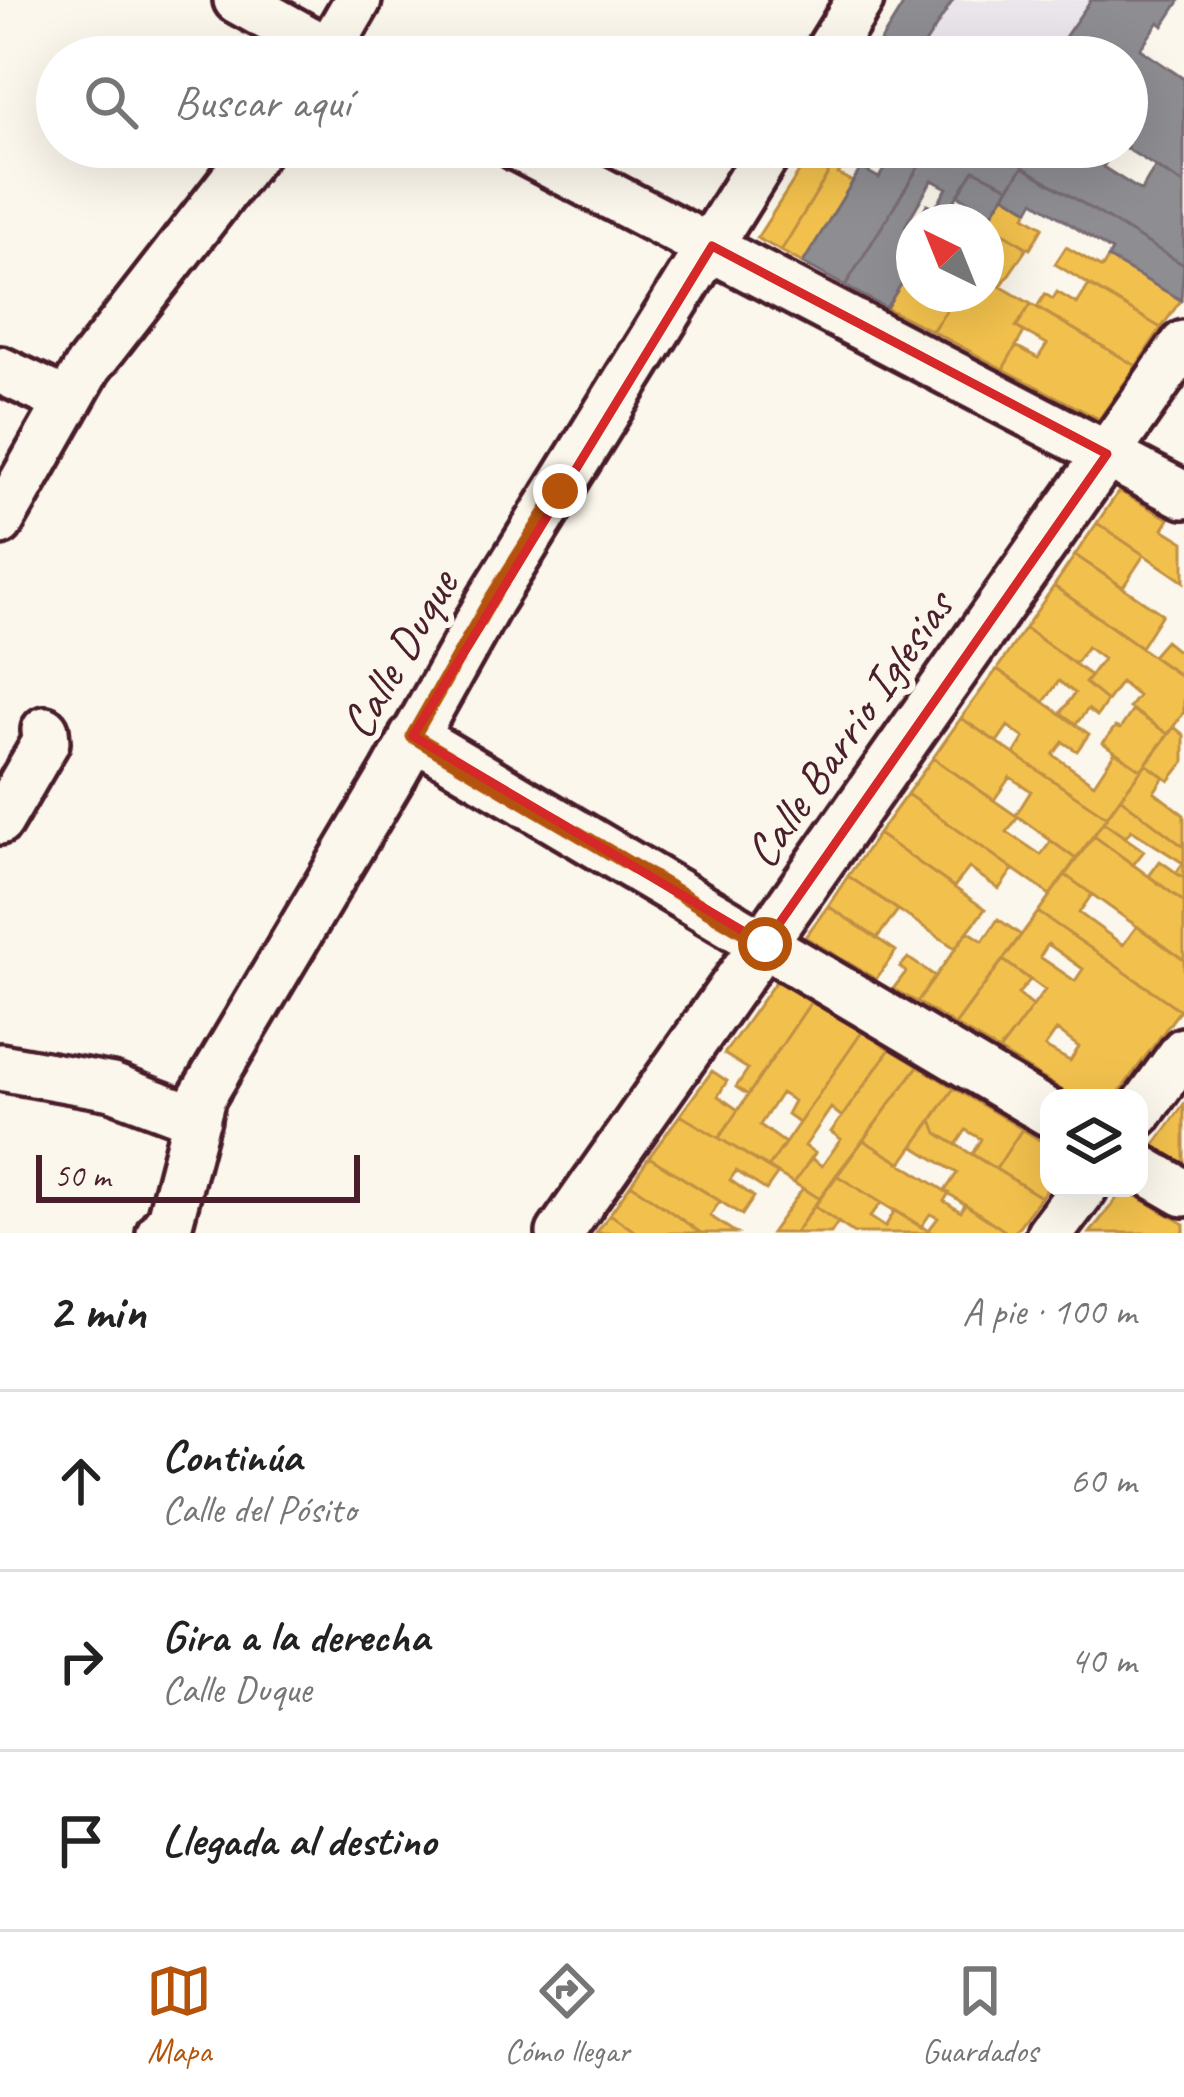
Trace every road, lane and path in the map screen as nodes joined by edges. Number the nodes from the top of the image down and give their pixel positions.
1 (236, 0) edge
2 (358, 0) edge
3 (860, 0) edge
4 (298, 36) edge
5 (340, 36) edge
6 (838, 36) edge
7 (243, 168) edge
8 (559, 168) edge
9 (758, 168) edge
10 (712, 246) junction
11 (1184, 344) edge
12 (0, 370) edge
13 (78, 384) junction
14 (1107, 454) junction
15 (1184, 495) edge
16 (0, 522) edge
17 (45, 730) dead end
18 (413, 736) junction
19 (0, 821) edge
20 (765, 944) junction
21 (1184, 1052) edge
22 (0, 1067) edge
23 (1148, 1101) edge
24 (1040, 1108) edge
25 (197, 1119) junction
26 (1148, 1172) edge
27 (1184, 1193) edge
28 (1077, 1197) edge
29 (160, 1233) edge
30 (560, 1233) edge
31 (1050, 1233) edge

1 - 4 street
2 - 5 street
3 - 6 street
7 - 13 street
8 - 10 street
9 - 10 street, Calle Duque
10 - 14 street
10 - 18 street, Calle Duque
11 - 14 street, Calle Barrio Iglesias
12 - 13 street
13 - 16 street
14 - 15 street
14 - 20 street, Calle Barrio Iglesias
17 - 19 street
18 - 20 street
18 - 25 street, Calle Duque
20 - 24 street
20 - 30 street, Calle Barrio Iglesias
21 - 23 street
22 - 25 street
25 - 29 street, Calle Duque
26 - 27 street
28 - 31 street

